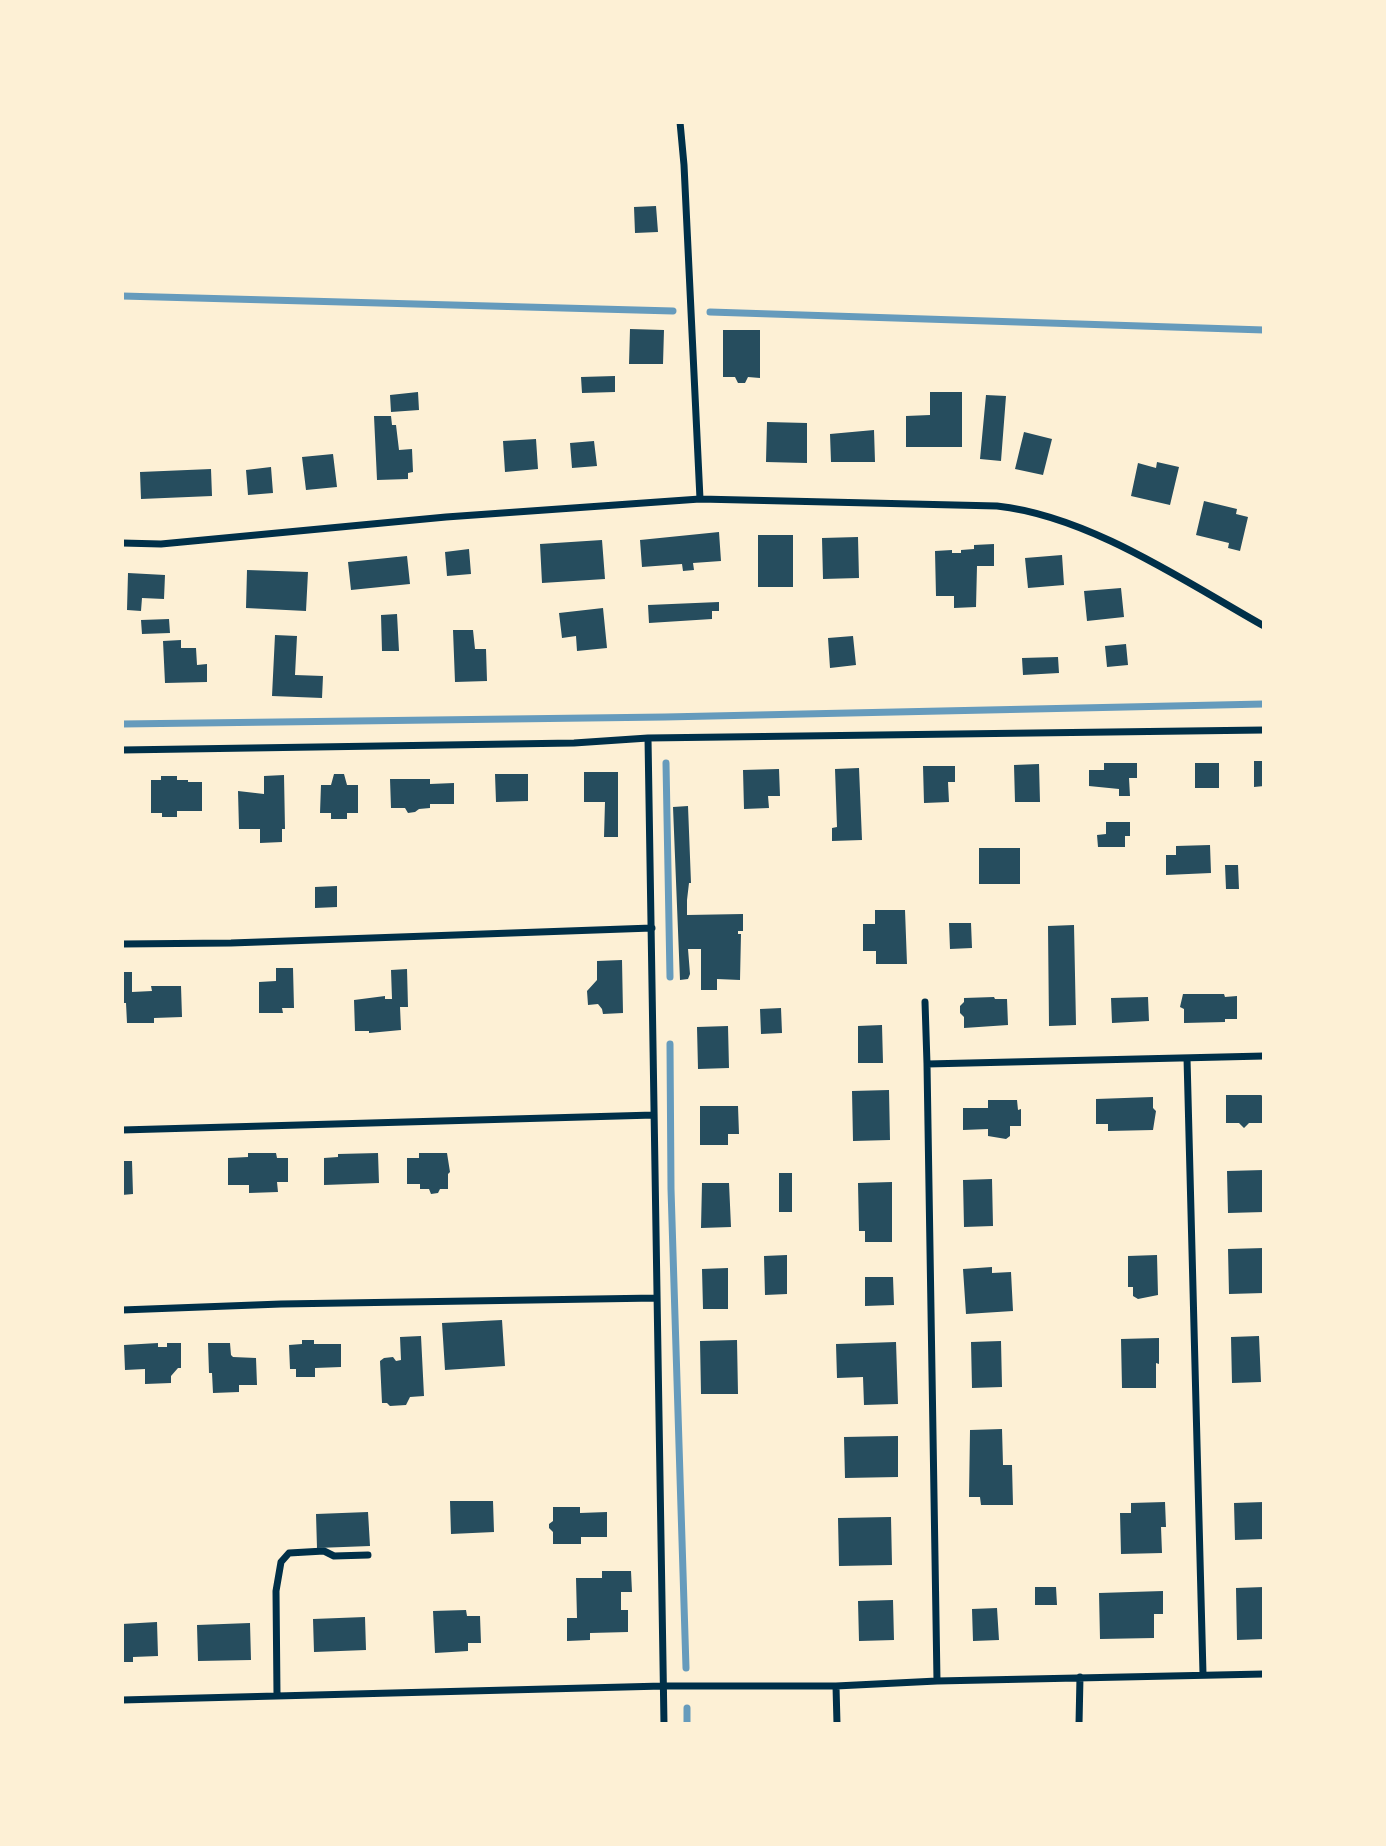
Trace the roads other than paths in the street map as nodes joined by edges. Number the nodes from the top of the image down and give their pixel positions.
1 (680, 122) edge
2 (699, 499) junction
3 (122, 543) edge
4 (1264, 626) edge
5 (1264, 730) edge
6 (648, 738) junction
7 (122, 750) edge
8 (652, 928) junction
9 (122, 944) edge
10 (925, 1002) dead end
11 (1264, 1056) edge
12 (1187, 1058) junction
13 (927, 1064) junction
14 (654, 1115) junction
15 (122, 1130) edge
16 (657, 1298) junction
17 (122, 1310) edge
18 (368, 1555) dead end
19 (1203, 1674) junction
20 (1264, 1674) edge
21 (1080, 1677) junction
22 (937, 1681) junction
23 (663, 1686) junction
24 (836, 1686) junction
25 (277, 1695) junction
26 (122, 1700) edge
27 (664, 1724) edge
28 (837, 1724) edge
29 (1079, 1724) edge

1 - 2 street
2 - 3 street
2 - 4 street
5 - 6 street
6 - 7 street
6 - 8 street
8 - 9 street
8 - 14 street
10 - 13 street
11 - 12 street
12 - 13 street
12 - 19 street
13 - 22 street
14 - 15 street
14 - 16 street
16 - 17 street
16 - 23 street
18 - 25 street
19 - 20 street
19 - 21 street
21 - 22 street
21 - 29 street
22 - 24 street
23 - 24 street
23 - 25 street
23 - 27 street
24 - 28 street
25 - 26 street

